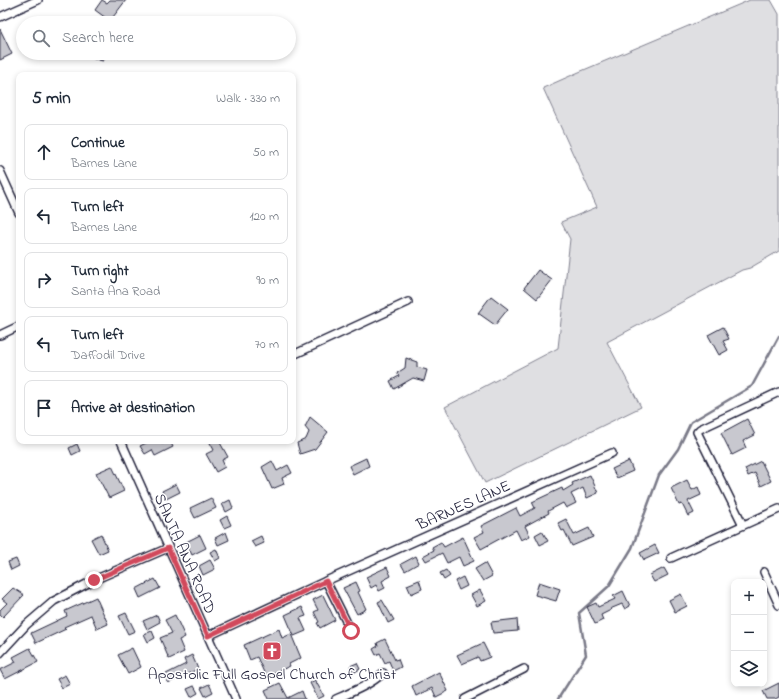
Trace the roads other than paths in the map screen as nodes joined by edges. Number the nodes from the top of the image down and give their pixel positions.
1 (38, 0) edge
2 (0, 17) edge
3 (0, 171) edge
4 (16, 206) edge
5 (408, 302) dead end
6 (16, 327) edge
7 (0, 335) edge
8 (296, 354) edge
9 (779, 392) edge
10 (122, 444) edge
11 (612, 453) dead end
12 (779, 509) edge
13 (743, 525) junction
14 (168, 548) junction
15 (672, 558) dead end
16 (764, 572) dead end
17 (326, 581) junction
18 (779, 605) edge
19 (351, 631) dead end
20 (208, 636) junction
21 (0, 653) edge
22 (524, 669) dead end
23 (383, 673) dead end
24 (236, 699) edge
25 (336, 699) edge
26 (465, 699) edge

1 - 2 street
3 - 4 street
5 - 8 street
6 - 7 street
9 - 13 street
10 - 14 street, SANTA ANA ROAD
11 - 17 street, BARNES LANE
12 - 13 street
13 - 15 street
14 - 20 street, SANTA ANA ROAD
14 - 21 street
16 - 18 street
17 - 19 street
17 - 20 street, BARNES LANE
20 - 24 street, SANTA ANA ROAD
22 - 26 street
23 - 25 street

